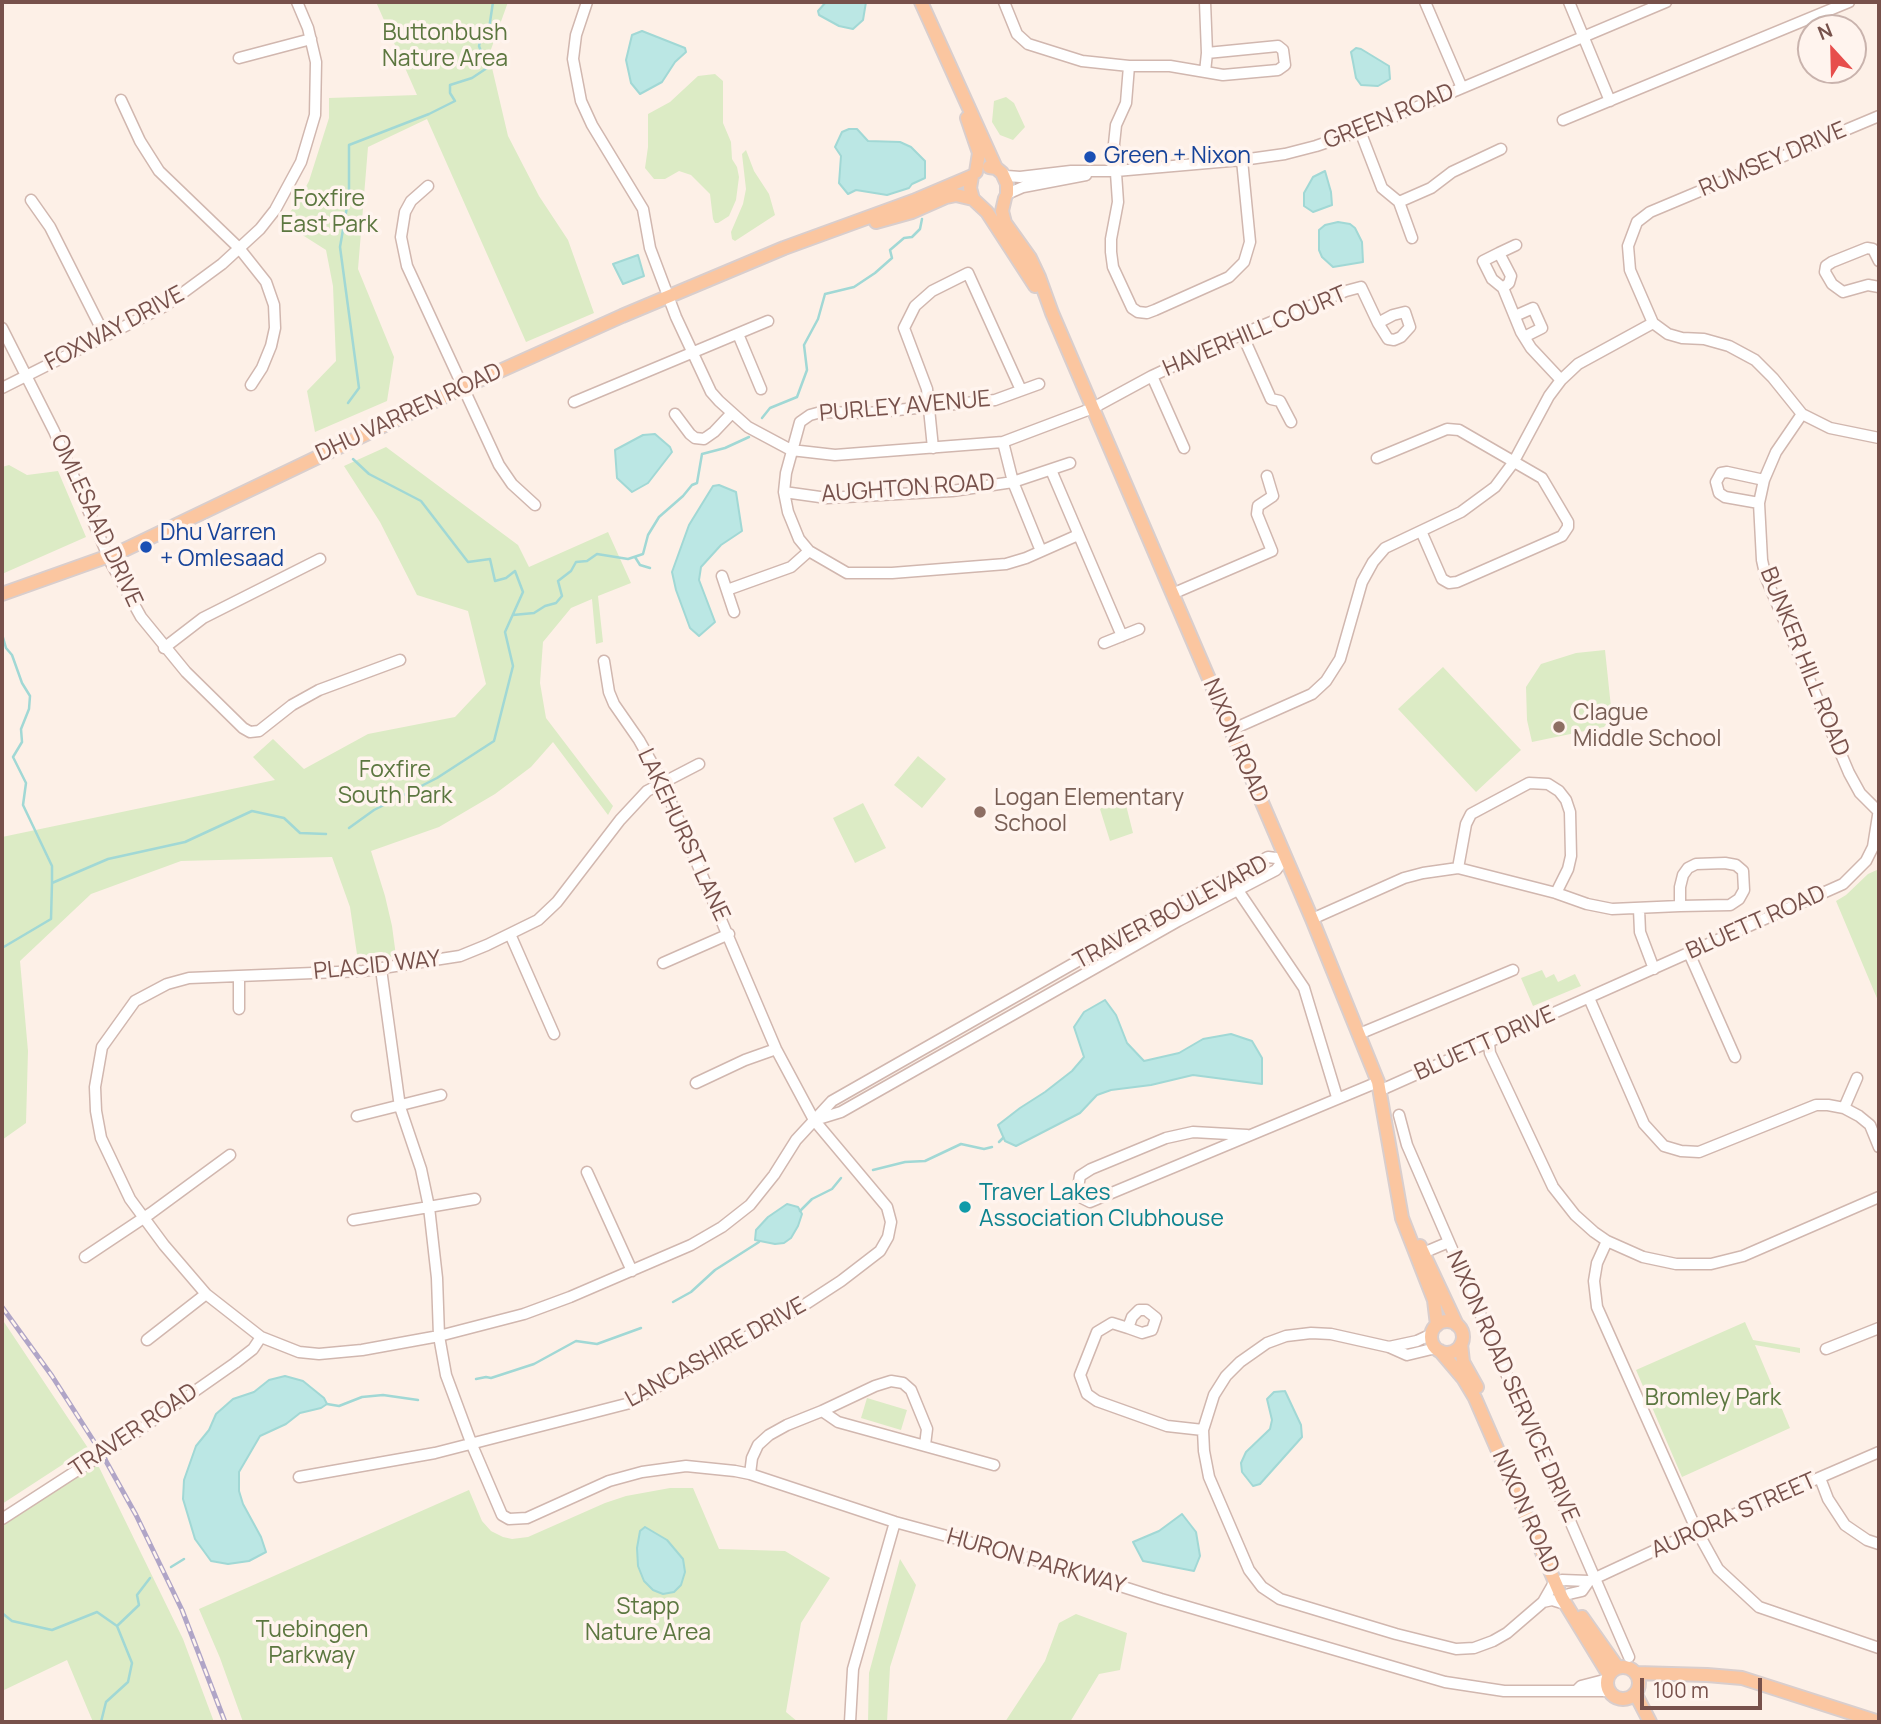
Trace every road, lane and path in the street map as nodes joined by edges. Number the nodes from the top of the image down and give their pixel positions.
1 (297, 2) edge
2 (587, 2) edge
3 (921, 2) edge
4 (1004, 2) edge
5 (1205, 2) edge
6 (1425, 2) edge
7 (1569, 2) edge
8 (1666, 2) edge
9 (1849, 2) edge
10 (1583, 37) junction
11 (311, 39) junction
12 (1207, 53) junction
13 (239, 58) dead end
14 (1129, 66) junction
15 (1205, 72) junction
16 (955, 78) junction
17 (1462, 88) junction
18 (121, 100) dead end
19 (1610, 101) junction
20 (1879, 116) edge
21 (1563, 120) dead end
22 (1360, 131) junction
23 (1501, 149) dead end
24 (1242, 160) junction
25 (999, 170) junction
26 (1116, 171) junction
27 (1097, 172) junction
28 (974, 174) junction
29 (428, 186) dead end
30 (1006, 196) junction
31 (31, 200) dead end
32 (977, 201) junction
33 (1399, 202) junction
34 (817, 236) junction
35 (1412, 238) dead end
36 (1516, 245) dead end
37 (239, 248) junction
38 (1499, 253) junction
39 (1879, 261) edge
40 (1879, 287) edge
41 (1503, 288) junction
42 (667, 297) junction
43 (1052, 313) junction
44 (1515, 316) junction
45 (768, 321) dead end
46 (1378, 323) dead end
47 (1653, 323) junction
48 (2, 328) edge
49 (738, 334) junction
50 (1242, 334) junction
51 (105, 336) junction
52 (1524, 337) junction
53 (692, 352) junction
54 (27, 375) junction
55 (1152, 376) junction
56 (1561, 380) junction
57 (1039, 384) dead end
58 (251, 385) dead end
59 (463, 387) junction
60 (2, 388) edge
61 (761, 389) dead end
62 (1021, 390) junction
63 (574, 402) dead end
64 (929, 406) junction
65 (1093, 408) junction
66 (675, 414) dead end
67 (731, 414) junction
68 (1802, 414) junction
69 (1291, 422) dead end
70 (1879, 438) edge
71 (1003, 442) junction
72 (933, 448) junction
73 (1184, 448) dead end
74 (791, 450) junction
75 (1377, 458) dead end
76 (1070, 463) dead end
77 (1513, 463) junction
78 (1051, 470) junction
79 (1267, 476) dead end
80 (1764, 480) junction
81 (1013, 482) junction
82 (784, 492) junction
83 (1759, 503) junction
84 (536, 505) dead end
85 (1421, 531) junction
86 (1078, 535) junction
87 (809, 551) junction
88 (1041, 551) junction
89 (108, 556) junction
90 (320, 559) dead end
91 (722, 576) dead end
92 (727, 590) junction
93 (2, 594) edge
94 (1172, 594) junction
95 (734, 612) dead end
96 (1139, 629) dead end
97 (1122, 636) junction
98 (1104, 643) dead end
99 (164, 648) junction
100 (400, 660) dead end
101 (604, 662) dead end
102 (1231, 730) junction
103 (699, 764) dead end
104 (662, 781) junction
105 (1879, 810) edge
106 (1284, 859) junction
107 (1458, 868) junction
108 (1230, 877) junction
109 (1237, 889) junction
110 (1556, 893) junction
111 (1680, 906) junction
112 (1639, 909) junction
113 (1312, 919) junction
114 (510, 934) junction
115 (729, 934) junction
116 (1689, 953) junction
117 (663, 963) dead end
118 (381, 969) junction
119 (1654, 969) junction
120 (1513, 970) dead end
121 (239, 976) junction
122 (1589, 998) junction
123 (239, 1010) dead end
124 (554, 1034) dead end
125 (1359, 1034) junction
126 (1489, 1043) junction
127 (776, 1049) junction
128 (1735, 1058) dead end
129 (1857, 1078) dead end
130 (696, 1083) dead end
131 (1380, 1086) junction
132 (441, 1095) dead end
133 (1337, 1097) junction
134 (400, 1107) junction
135 (1844, 1108) junction
136 (1399, 1115) dead end
137 (357, 1116) dead end
138 (814, 1120) junction
139 (1247, 1135) junction
140 (1879, 1147) edge
141 (230, 1155) dead end
142 (587, 1172) dead end
143 (1396, 1176) junction
144 (1879, 1197) edge
145 (475, 1199) dead end
146 (429, 1207) junction
147 (143, 1218) junction
148 (353, 1220) dead end
149 (1607, 1241) junction
150 (1449, 1242) junction
151 (1423, 1252) junction
152 (85, 1257) dead end
153 (632, 1271) junction
154 (206, 1294) junction
155 (1457, 1325) junction
156 (1128, 1328) dead end
157 (1879, 1328) edge
158 (1435, 1329) junction
159 (439, 1336) junction
160 (261, 1337) junction
161 (147, 1340) dead end
162 (1461, 1344) junction
163 (1389, 1347) junction
164 (1438, 1349) junction
165 (1826, 1349) dead end
166 (822, 1411) junction
167 (1203, 1430) junction
168 (472, 1444) junction
169 (925, 1445) junction
170 (1879, 1452) edge
171 (994, 1465) dead end
172 (750, 1474) junction
173 (299, 1477) dead end
174 (1820, 1478) junction
175 (2, 1519) edge
176 (895, 1522) junction
177 (1697, 1531) junction
178 (1879, 1544) edge
179 (1556, 1578) junction
180 (1592, 1579) junction
181 (1567, 1599) junction
182 (1544, 1602) junction
183 (1879, 1648) edge
184 (1629, 1657) dead end
185 (1636, 1673) junction
186 (1700, 1675) junction
187 (1611, 1678) junction
188 (1634, 1693) junction
189 (850, 1722) edge
190 (1648, 1722) edge
191 (1879, 1722) edge

1 - 11 street, FOXWAY DRIVE
2 - 42 street
3 - 16 main road
4 - 14 street
5 - 12 street
6 - 17 street
7 - 10 street
8 - 10 street, GREEN ROAD
9 - 19 street
10 - 17 street, GREEN ROAD
10 - 19 street
11 - 13 street
11 - 37 street, FOXWAY DRIVE
12 - 15 street
12 - 15 street
14 - 15 street
14 - 26 street
16 - 25 main road
16 - 28 main road
17 - 22 street, GREEN ROAD
18 - 37 street
19 - 21 street
20 - 47 street, RUMSEY DRIVE
22 - 24 street, GREEN ROAD
22 - 33 street
23 - 33 street
24 - 26 street, GREEN ROAD
24 - 26 street
25 - 27 street, GREEN ROAD
25 - 28 main road
25 - 30 main road
26 - 27 street, GREEN ROAD
27 - 30 street, GREEN ROAD
28 - 32 main road
28 - 34 main road, DHU VARREN ROAD
29 - 59 street
30 - 32 main road
30 - 43 main road, NIXON ROAD
31 - 51 street
32 - 34 main road, DHU VARREN ROAD
32 - 43 main road, NIXON ROAD
33 - 35 street
34 - 42 main road, DHU VARREN ROAD
36 - 38 street
37 - 51 street, FOXWAY DRIVE
37 - 58 street
38 - 41 street
38 - 41 street
39 - 40 street
41 - 44 street
42 - 53 street
42 - 59 main road, DHU VARREN ROAD
43 - 65 main road, NIXON ROAD
44 - 52 street
44 - 52 street
45 - 49 street
46 - 50 street, HAVERHILL COURT
47 - 56 street
47 - 68 street
48 - 54 street, OMLESAAD DRIVE
49 - 53 street
49 - 61 street
50 - 55 street, HAVERHILL COURT
50 - 69 street
51 - 54 street, FOXWAY DRIVE
52 - 56 street
53 - 63 street
53 - 67 street
54 - 60 street, FOXWAY DRIVE
54 - 89 street, OMLESAAD DRIVE
55 - 65 street, HAVERHILL COURT
55 - 73 street, HAVERHILL COURT
56 - 77 street
57 - 62 street, PURLEY AVENUE
59 - 84 street
59 - 89 main road, DHU VARREN ROAD
62 - 64 street, PURLEY AVENUE
62 - 64 street
64 - 72 street
64 - 74 street, PURLEY AVENUE
65 - 71 street, HAVERHILL COURT
65 - 94 main road, NIXON ROAD
66 - 67 street
67 - 74 street
68 - 70 street
68 - 80 street, BUNKER HILL ROAD
71 - 72 street, HAVERHILL COURT
71 - 81 street
72 - 74 street, HAVERHILL COURT
74 - 82 street, PURLEY AVENUE
75 - 77 street
76 - 78 street, AUGHTON ROAD
77 - 85 street
77 - 85 street
78 - 81 street, AUGHTON ROAD
78 - 86 street
79 - 94 street
80 - 83 street, BUNKER HILL ROAD
80 - 83 street
81 - 82 street, AUGHTON ROAD
81 - 88 street
82 - 87 street
83 - 105 street, BUNKER HILL ROAD
85 - 102 street
86 - 88 street
86 - 97 street
87 - 88 street
87 - 92 street
89 - 93 main road, DHU VARREN ROAD
89 - 99 street, OMLESAAD DRIVE
90 - 99 street
91 - 92 street
92 - 95 street
94 - 102 main road, NIXON ROAD
96 - 97 street
97 - 98 street
99 - 100 street, OMLESAAD DRIVE
101 - 104 street, LAKEHURST LANE
102 - 106 main road, NIXON ROAD
103 - 104 street, PLACID WAY
104 - 114 street, PLACID WAY
104 - 115 street, LAKEHURST LANE
105 - 116 street, BLUETT ROAD
106 - 108 street, TRAVER BOULEVARD
106 - 109 street, TRAVER BOULEVARD
106 - 113 main road, NIXON ROAD
107 - 110 street
107 - 110 street
107 - 113 street
108 - 109 street
108 - 138 street, TRAVER BOULEVARD
109 - 133 street
109 - 138 street, TRAVER BOULEVARD
110 - 112 street
111 - 111 street
111 - 112 street
112 - 119 street
113 - 125 main road, NIXON ROAD
114 - 118 street, PLACID WAY
114 - 124 street
115 - 117 street, LAKEHURST LANE
115 - 127 street, LAKEHURST LANE
116 - 119 street, BLUETT ROAD
116 - 128 street
118 - 121 street, PLACID WAY
118 - 134 street
119 - 122 street, BLUETT ROAD
120 - 125 street
121 - 123 street
121 - 147 street, PLACID WAY
122 - 126 street, BLUETT DRIVE
122 - 135 street
125 - 131 main road, NIXON ROAD
126 - 131 street, BLUETT DRIVE
126 - 149 street
127 - 130 street
127 - 138 street, LAKEHURST LANE
129 - 135 street
131 - 133 street, BLUETT DRIVE
131 - 143 main road, NIXON ROAD
132 - 134 street
133 - 139 street, BLUETT DRIVE
134 - 137 street
134 - 146 street
135 - 140 street
136 - 150 street, NIXON ROAD SERVICE DRIVE
138 - 153 street, TRAVER BOULEVARD
138 - 168 street, LANCASHIRE DRIVE
139 - 139 street, BLUETT DRIVE
141 - 147 street
142 - 153 street
143 - 151 main road, NIXON ROAD
143 - 158 main road, NIXON ROAD
144 - 149 street
145 - 146 street
146 - 148 street
146 - 159 street
147 - 152 street
147 - 154 street, PLACID WAY
149 - 177 street
150 - 151 street
150 - 180 street, NIXON ROAD SERVICE DRIVE
151 - 155 main road, NIXON ROAD
153 - 159 street, TRAVER BOULEVARD
154 - 160 street, PLACID WAY
154 - 161 street
155 - 158 main road
155 - 162 main road
156 - 167 street
157 - 165 street
158 - 163 street
158 - 164 main road
159 - 160 street, TRAVER BOULEVARD
159 - 168 street
160 - 175 street, TRAVER ROAD
162 - 164 main road
162 - 179 main road, NIXON ROAD
163 - 164 street
163 - 167 street
164 - 179 main road, NIXON ROAD
166 - 169 street
166 - 169 street
166 - 172 street
167 - 182 street
168 - 172 street, HURON PARKWAY
168 - 173 street, LANCASHIRE DRIVE
169 - 171 street
170 - 174 street, AURORA STREET
172 - 176 street, HURON PARKWAY
174 - 177 street, AURORA STREET
174 - 178 street
176 - 187 street, HURON PARKWAY
176 - 189 street
177 - 180 street, AURORA STREET
177 - 183 street
179 - 180 street, AURORA STREET
179 - 181 main road, NIXON ROAD
179 - 182 street
180 - 181 street, AURORA STREET
180 - 184 street, NIXON ROAD SERVICE DRIVE
181 - 182 street
181 - 187 main road, NIXON ROAD
185 - 186 main road
185 - 187 main road
185 - 188 main road
186 - 188 main road
186 - 191 main road
187 - 188 main road
188 - 190 main road

